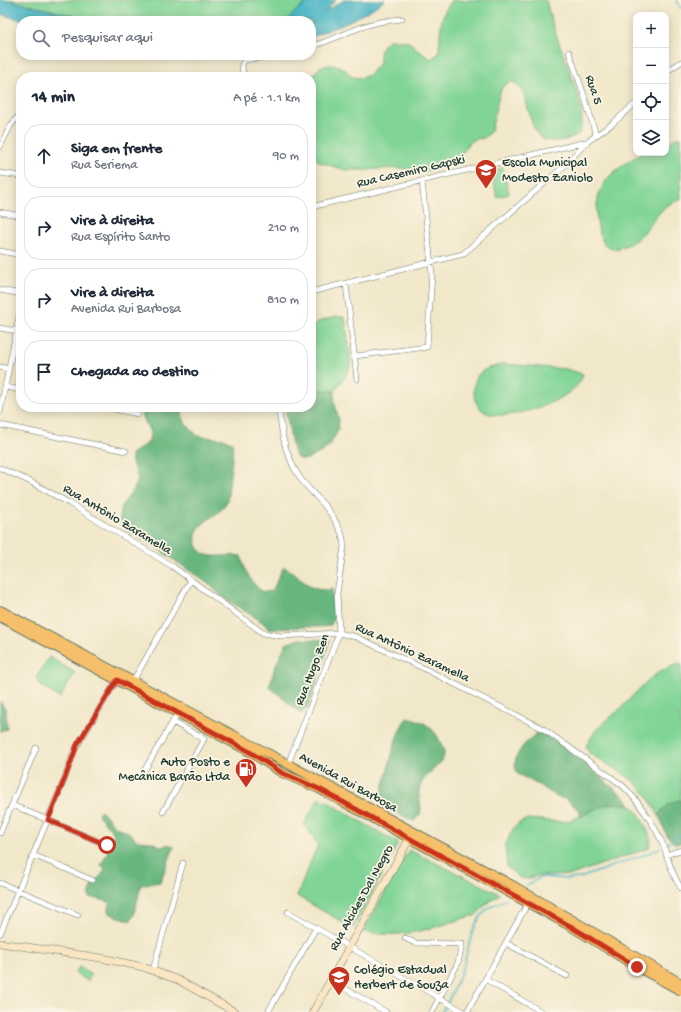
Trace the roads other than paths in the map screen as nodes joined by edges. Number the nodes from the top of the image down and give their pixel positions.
1 (402, 19) dead end
2 (316, 44) edge
3 (569, 52) dead end
4 (245, 60) edge
5 (681, 62) edge
6 (669, 70) edge
7 (243, 72) edge
8 (633, 106) edge
9 (16, 120) edge
10 (596, 134) junction
11 (587, 142) junction
12 (0, 147) edge
13 (0, 173) edge
14 (16, 175) edge
15 (422, 181) junction
16 (316, 207) edge
17 (0, 212) edge
18 (16, 215) edge
19 (0, 251) edge
20 (16, 254) edge
21 (431, 263) junction
22 (346, 284) junction
23 (0, 290) edge
24 (316, 291) edge
25 (16, 293) edge
26 (0, 328) edge
27 (16, 331) joint
28 (12, 350) junction
29 (16, 351) edge
30 (355, 356) junction
31 (0, 367) edge
32 (9, 369) junction
33 (357, 378) dead end
34 (5, 387) junction
35 (16, 389) edge
36 (0, 409) edge
37 (128, 412) edge
38 (279, 412) edge
39 (138, 414) dead end
40 (0, 425) edge
41 (126, 450) dead end
42 (0, 468) edge
43 (191, 580) junction
44 (0, 610) edge
45 (0, 618) edge
46 (339, 633) junction
47 (117, 680) junction
48 (134, 681) junction
49 (178, 713) junction
50 (173, 722) junction
51 (36, 748) dead end
52 (289, 764) junction
53 (144, 771) dead end
54 (284, 774) junction
55 (12, 805) junction
56 (163, 812) dead end
57 (48, 820) junction
58 (0, 833) edge
59 (411, 835) junction
60 (107, 845) dead end
61 (681, 850) edge
62 (33, 855) junction
63 (666, 855) junction
64 (183, 863) dead end
65 (92, 880) dead end
66 (0, 883) edge
67 (681, 888) edge
68 (18, 890) junction
69 (522, 895) junction
70 (528, 903) junction
71 (288, 912) dead end
72 (78, 915) dead end
73 (316, 928) junction
74 (0, 934) edge
75 (406, 938) dead end
76 (0, 943) edge
77 (506, 943) junction
78 (349, 947) junction
79 (153, 970) junction
80 (566, 976) dead end
81 (485, 979) junction
82 (330, 980) junction
83 (681, 983) edge
84 (681, 991) edge
85 (441, 999) junction
86 (235, 1012) edge
87 (268, 1012) edge
88 (313, 1012) edge
89 (386, 1012) edge
90 (432, 1012) edge
91 (464, 1012) edge
92 (467, 1012) edge
93 (542, 1012) edge

1 - 2 street
3 - 10 street, Rua 5
4 - 7 street
5 - 6 street
8 - 10 street
9 - 12 street
10 - 11 street
11 - 15 street, Rua Casemiro Gapski
11 - 21 street
13 - 14 street
15 - 16 street, Rua Casemiro Gapski
15 - 21 street
17 - 18 street
19 - 20 street
21 - 22 street
21 - 30 street
22 - 24 street
22 - 30 street
23 - 25 street
26 - 27 street
27 - 28 street
28 - 29 street
28 - 32 street
30 - 33 street
31 - 32 street
32 - 34 street
34 - 35 street
34 - 36 street
37 - 39 street
38 - 46 street, Rua Hugo Zen
40 - 41 street
42 - 43 street, Rua Antônio Zaramella
43 - 46 street, Rua Antônio Zaramella
43 - 48 street
44 - 48 main road, Avenida Rui Barbosa
45 - 47 main road, Avenida Rui Barbosa
46 - 52 street, Rua Hugo Zen
46 - 63 street, Rua Antônio Zaramella
47 - 49 main road, Avenida Rui Barbosa
47 - 57 street
48 - 52 main road, Avenida Rui Barbosa
49 - 50 street
49 - 54 main road, Avenida Rui Barbosa
50 - 53 street
50 - 56 street
51 - 55 street
52 - 54 main road
52 - 59 main road, Avenida Rui Barbosa
54 - 59 main road, Avenida Rui Barbosa
55 - 57 street
55 - 58 street
57 - 60 street
57 - 62 street
59 - 69 main road, Avenida Rui Barbosa
59 - 78 street, Rua Alcides Dal Negro
61 - 63 street
62 - 65 street
62 - 68 street
63 - 67 street, Rua Antônio Zaramella
64 - 79 street
66 - 68 street
68 - 72 street
68 - 74 street
69 - 70 main road, Avenida Rui Barbosa
69 - 83 main road, Avenida Rui Barbosa
70 - 77 street
70 - 84 main road, Avenida Rui Barbosa
71 - 73 street
73 - 78 street
73 - 87 street
75 - 85 street
76 - 79 street
77 - 80 street
77 - 81 street
78 - 82 street, Rua Alcides Dal Negro
78 - 85 street
79 - 86 street
81 - 92 street
81 - 93 street
82 - 88 street, Rua Alcides Dal Negro
82 - 89 street
85 - 90 street
85 - 91 street

